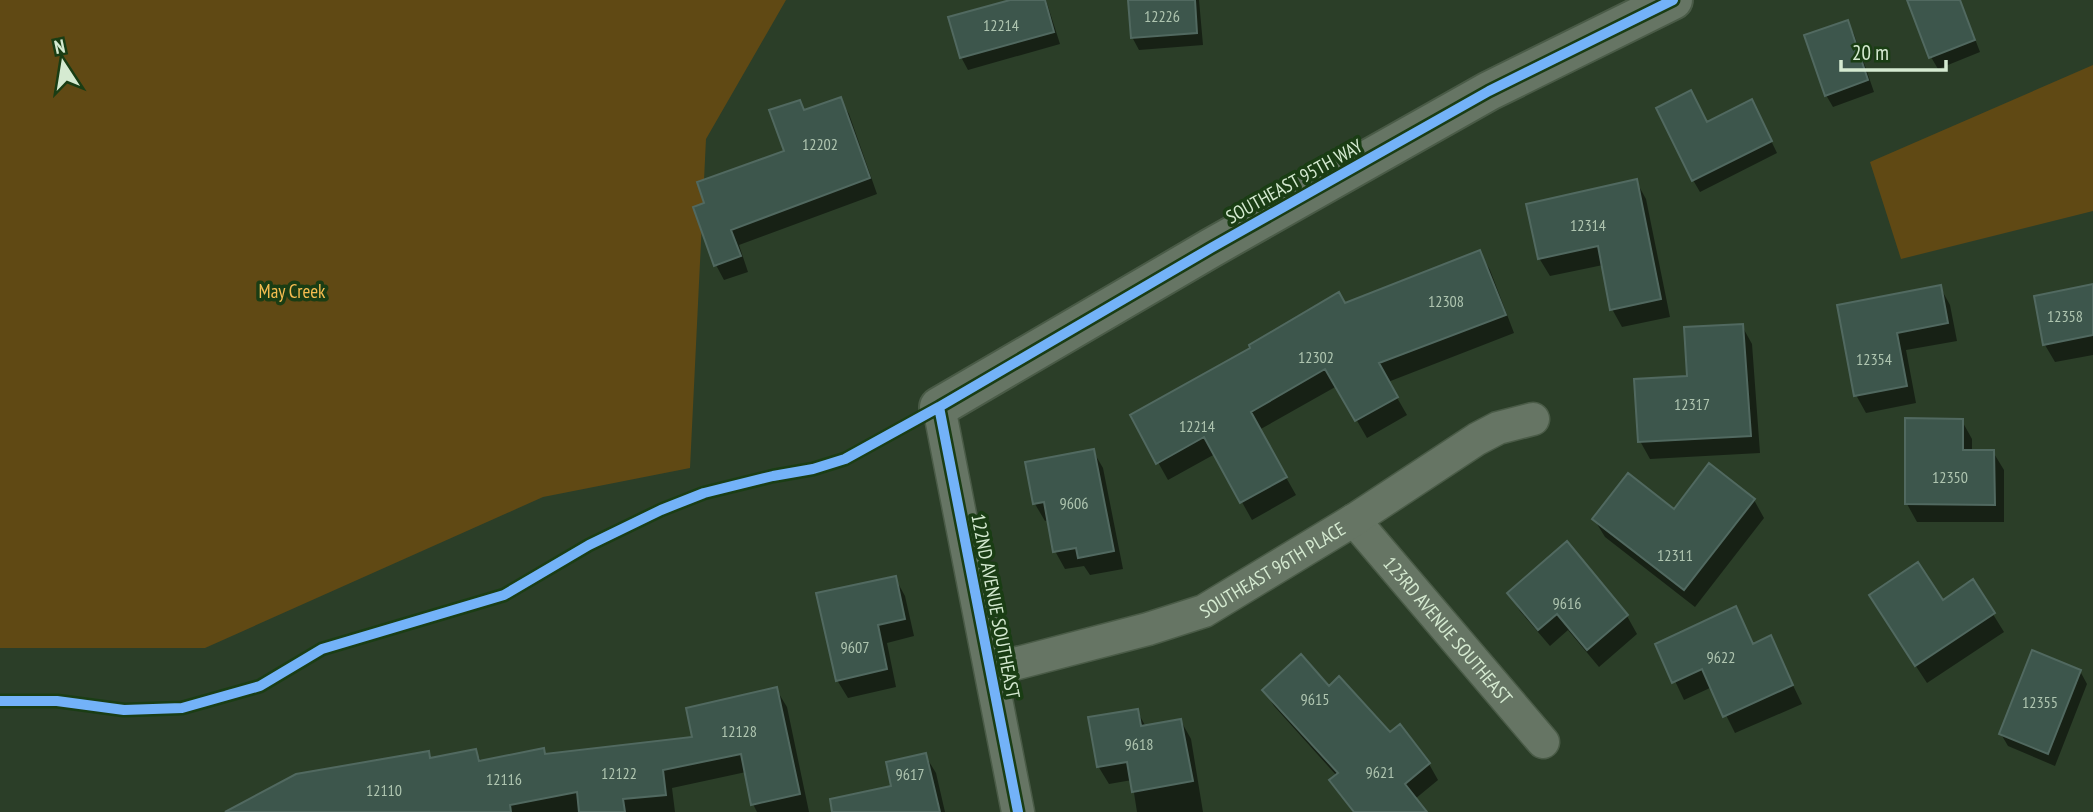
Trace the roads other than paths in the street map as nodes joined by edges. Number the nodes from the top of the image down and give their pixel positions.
1 (1673, 0) edge
2 (939, 407) joint
3 (1533, 419) dead end
4 (1353, 520) junction
5 (990, 670) junction
6 (1543, 741) dead end
7 (1018, 812) edge

1 - 2 street, SOUTHEAST 95TH WAY
2 - 5 street, 122ND AVENUE SOUTHEAST
3 - 4 street, SOUTHEAST 96TH PLACE
4 - 5 street, SOUTHEAST 96TH PLACE
4 - 6 street, 123RD AVENUE SOUTHEAST
5 - 7 street, 122ND AVENUE SOUTHEAST

